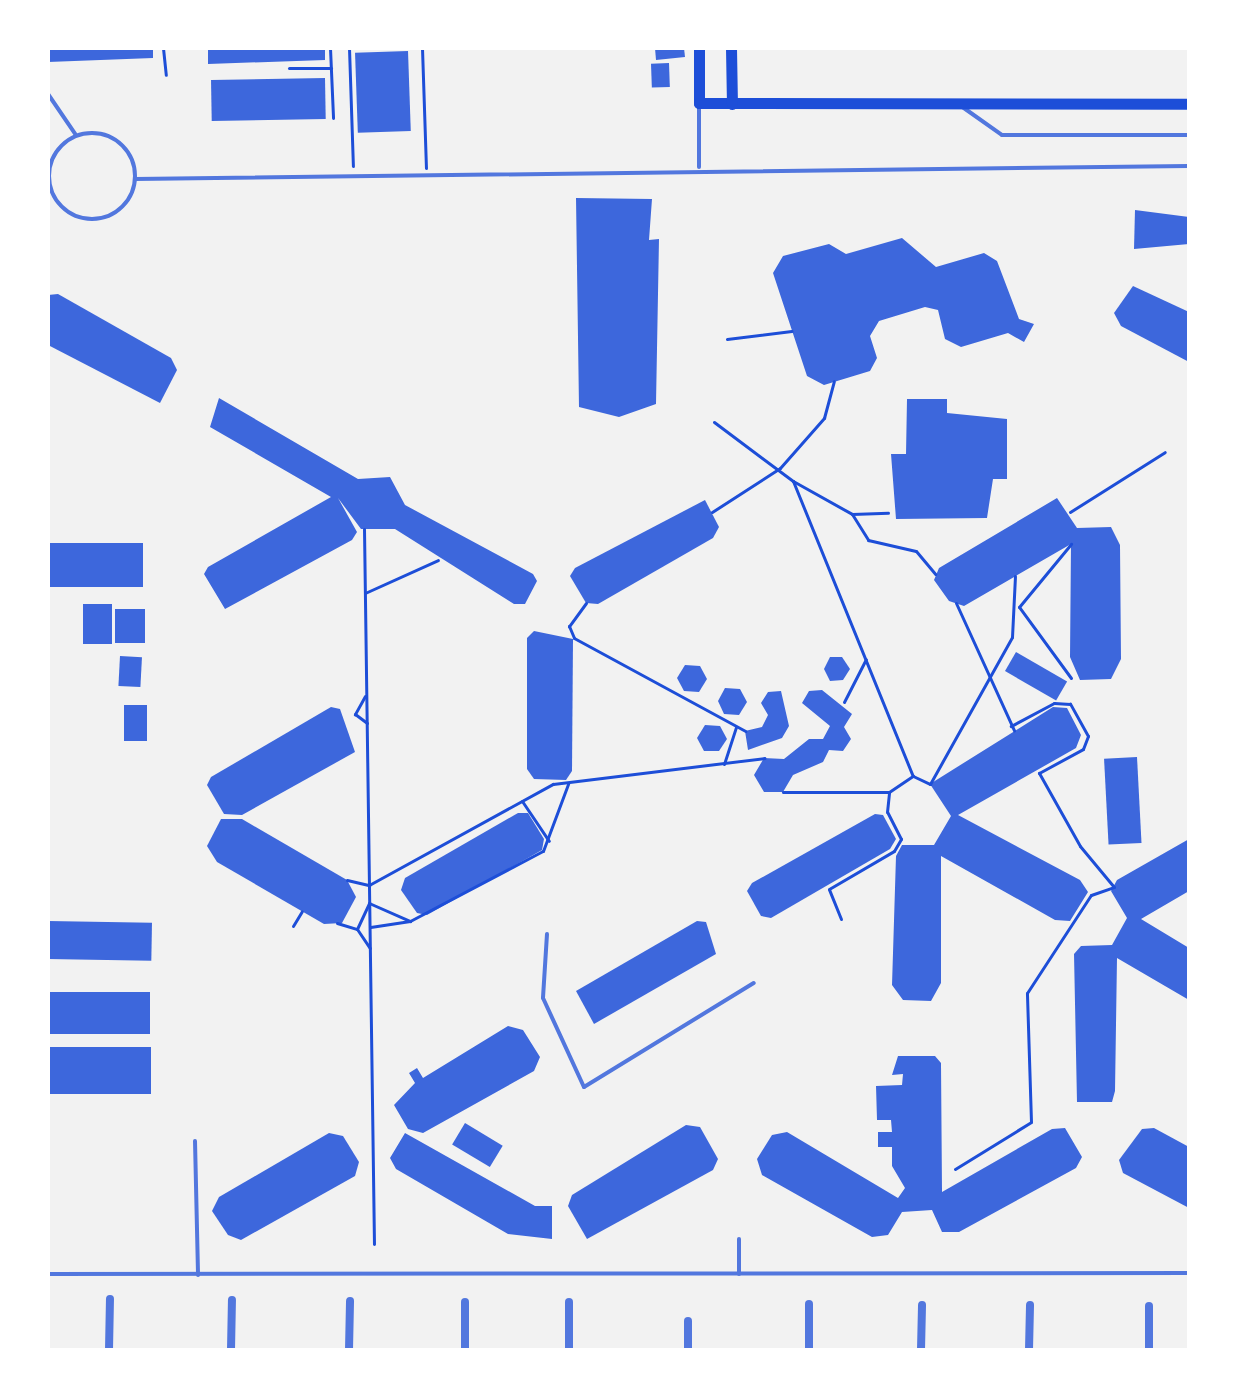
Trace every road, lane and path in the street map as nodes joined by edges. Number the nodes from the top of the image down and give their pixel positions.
1 (163, 48) edge
2 (330, 48) edge
3 (349, 48) edge
4 (422, 48) edge
5 (699, 48) edge
6 (731, 48) edge
7 (289, 68) dead end
8 (331, 68) junction
9 (166, 75) dead end
10 (48, 94) edge
11 (699, 103) junction
12 (732, 104) junction
13 (1189, 104) edge
14 (960, 105) junction
15 (333, 118) dead end
16 (1189, 135) edge
17 (76, 136) junction
18 (1189, 166) edge
19 (699, 167) junction
20 (426, 173) junction
21 (49, 174) edge
22 (353, 174) junction
23 (135, 179) junction
24 (792, 331) dead end
25 (727, 339) dead end
26 (834, 381) dead end
27 (714, 422) dead end
28 (1165, 452) dead end
29 (780, 468) junction
30 (793, 481) junction
31 (712, 512) dead end
32 (1070, 512) dead end
33 (888, 513) dead end
34 (852, 514) junction
35 (364, 529) dead end
36 (1071, 544) dead end
37 (438, 560) dead end
38 (935, 574) dead end
39 (1015, 576) dead end
40 (365, 593) junction
41 (586, 603) dead end
42 (956, 603) dead end
43 (1019, 607) junction
44 (866, 659) junction
45 (1071, 678) dead end
46 (988, 680) junction
47 (366, 693) junction
48 (844, 702) dead end
49 (367, 723) junction
50 (736, 727) junction
51 (745, 731) dead end
52 (764, 758) dead end
53 (724, 764) junction
54 (913, 776) junction
55 (568, 784) junction
56 (783, 792) dead end
57 (889, 792) junction
58 (522, 801) junction
59 (549, 841) junction
60 (347, 880) dead end
61 (369, 885) junction
62 (369, 903) junction
63 (302, 911) dead end
64 (841, 919) dead end
65 (410, 921) junction
66 (337, 923) dead end
67 (293, 926) dead end
68 (370, 927) junction
69 (357, 929) junction
70 (547, 934) dead end
71 (370, 948) junction
72 (754, 983) dead end
73 (195, 1141) dead end
74 (955, 1169) dead end
75 (739, 1239) dead end
76 (374, 1244) dead end
77 (1189, 1273) edge
78 (48, 1274) edge
79 (739, 1274) junction
80 (198, 1275) junction
81 (110, 1299) dead end
82 (232, 1300) dead end
83 (350, 1301) dead end
84 (465, 1302) dead end
85 (569, 1302) dead end
86 (809, 1304) dead end
87 (922, 1305) dead end
88 (1030, 1305) dead end
89 (1149, 1306) dead end
90 (688, 1321) dead end
91 (109, 1350) edge
92 (231, 1350) edge
93 (349, 1350) edge
94 (465, 1350) edge
95 (569, 1350) edge
96 (688, 1350) edge
97 (809, 1350) edge
98 (921, 1350) edge
99 (1029, 1350) edge
100 (1149, 1350) edge

1 - 9 path
2 - 8 path
3 - 22 path
4 - 20 path
5 - 11 main road
6 - 12 main road
7 - 8 path
8 - 15 path
10 - 17 lane
11 - 12 main road
11 - 19 lane
12 - 14 main road
13 - 14 main road
14 - 16 lane
17 - 21 lane
17 - 23 lane
18 - 19 lane
19 - 20 lane
20 - 22 lane
21 - 23 lane
22 - 23 lane
24 - 25 path
26 - 29 path
27 - 29 path
28 - 32 path
29 - 30 path
29 - 31 path
30 - 34 path
30 - 44 path
33 - 34 path
34 - 38 path
35 - 40 path
36 - 43 path
37 - 40 path
39 - 43 path
40 - 47 path
41 - 50 path
42 - 46 path
43 - 45 path
43 - 46 path
44 - 48 path
44 - 54 path
46 - 54 path
46 - 74 path
47 - 49 path
47 - 49 path
49 - 61 path
50 - 51 path
50 - 53 path
52 - 53 path
53 - 55 path
54 - 57 path
55 - 58 path
55 - 59 path
56 - 57 path
57 - 64 path
58 - 59 path
58 - 61 path
59 - 65 path
60 - 61 path
61 - 62 path
62 - 65 path
62 - 68 path
62 - 69 path
63 - 67 path
65 - 68 path
66 - 69 path
68 - 71 path
69 - 71 path
70 - 72 lane
71 - 76 path
73 - 80 lane
75 - 79 lane
77 - 79 lane
78 - 80 lane
79 - 80 lane
81 - 91 street
82 - 92 street
83 - 93 street
84 - 94 street
85 - 95 street
86 - 97 street
87 - 98 street
88 - 99 street
89 - 100 street
90 - 96 street

